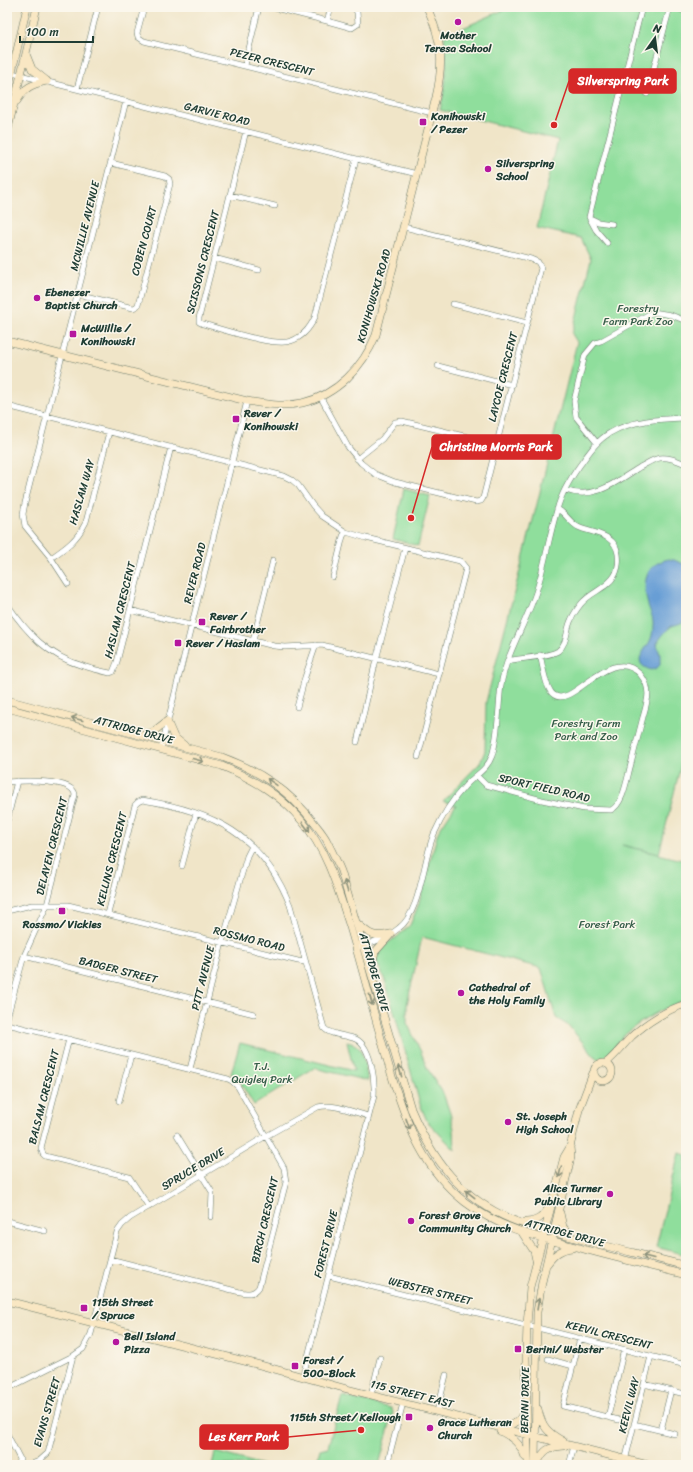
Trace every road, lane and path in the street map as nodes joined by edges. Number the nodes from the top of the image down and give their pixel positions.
1 (27, 7) edge
2 (37, 7) edge
3 (98, 7) edge
4 (144, 7) edge
5 (259, 7) edge
6 (271, 7) edge
7 (331, 7) edge
8 (353, 7) edge
9 (427, 7) edge
10 (642, 7) edge
11 (670, 7) edge
12 (676, 7) edge
13 (686, 12) edge
14 (328, 21) junction
15 (26, 53) junction
16 (245, 66) junction
17 (12, 73) junction
18 (21, 75) junction
19 (47, 82) junction
20 (77, 89) junction
21 (7, 93) edge
22 (647, 94) dead end
23 (126, 102) junction
24 (13, 108) junction
25 (432, 113) junction
26 (246, 131) junction
27 (7, 132) edge
28 (356, 159) junction
29 (111, 163) junction
30 (417, 174) junction
31 (230, 195) junction
32 (275, 206) dead end
33 (589, 217) junction
34 (612, 224) dead end
35 (404, 227) junction
36 (608, 243) dead end
37 (214, 258) junction
38 (259, 270) dead end
39 (78, 294) junction
40 (453, 304) dead end
41 (686, 321) edge
42 (527, 323) junction
43 (7, 341) edge
44 (63, 355) junction
45 (438, 366) dead end
46 (512, 385) junction
47 (320, 396) junction
48 (247, 401) junction
49 (7, 406) edge
50 (47, 415) junction
51 (686, 418) edge
52 (109, 432) junction
53 (597, 443) junction
54 (497, 444) junction
55 (171, 447) junction
56 (357, 459) junction
57 (232, 463) junction
58 (685, 464) edge
59 (564, 490) junction
60 (557, 510) junction
61 (346, 532) junction
62 (405, 548) junction
63 (51, 558) junction
64 (273, 560) dead end
65 (333, 577) dead end
66 (68, 584) dead end
67 (7, 604) edge
68 (130, 610) junction
69 (192, 626) junction
70 (253, 641) junction
71 (316, 645) junction
72 (540, 655) junction
73 (377, 658) junction
74 (507, 661) junction
75 (439, 674) junction
76 (7, 700) edge
77 (297, 707) dead end
78 (7, 708) edge
79 (167, 721) junction
80 (141, 735) junction
81 (357, 742) dead end
82 (162, 745) junction
83 (187, 748) junction
84 (418, 757) dead end
85 (477, 776) junction
86 (7, 782) edge
87 (17, 782) junction
88 (196, 813) junction
89 (7, 821) edge
90 (252, 846) junction
91 (182, 866) dead end
92 (47, 905) junction
93 (7, 911) edge
94 (108, 914) junction
95 (358, 924) junction
96 (391, 934) junction
97 (222, 943) junction
98 (364, 945) junction
99 (356, 948) junction
100 (24, 956) junction
101 (305, 962) junction
102 (371, 970) junction
103 (207, 1003) junction
104 (686, 1004) edge
105 (254, 1014) dead end
106 (7, 1018) edge
107 (7, 1024) edge
108 (69, 1039) junction
109 (131, 1055) junction
110 (609, 1065) junction
111 (190, 1069) junction
112 (594, 1073) junction
113 (601, 1082) junction
114 (584, 1096) junction
115 (119, 1101) dead end
116 (368, 1116) junction
117 (177, 1135) dead end
118 (266, 1136) junction
119 (570, 1147) junction
120 (201, 1175) junction
121 (553, 1200) junction
122 (561, 1202) junction
123 (149, 1207) junction
124 (211, 1217) dead end
125 (7, 1221) edge
126 (519, 1222) junction
127 (544, 1230) junction
128 (45, 1231) dead end
129 (554, 1232) junction
130 (523, 1234) junction
131 (572, 1237) junction
132 (542, 1238) junction
133 (551, 1241) junction
134 (577, 1248) junction
135 (110, 1259) junction
136 (536, 1263) junction
137 (545, 1266) junction
138 (686, 1266) edge
139 (686, 1275) edge
140 (328, 1276) junction
141 (7, 1301) edge
142 (94, 1322) junction
143 (527, 1325) junction
144 (536, 1327) junction
145 (580, 1338) junction
146 (624, 1349) junction
147 (73, 1356) junction
148 (651, 1356) junction
149 (380, 1358) dead end
150 (548, 1359) dead end
151 (686, 1365) edge
152 (574, 1366) junction
153 (446, 1375) dead end
154 (303, 1376) junction
155 (644, 1384) junction
156 (7, 1389) edge
157 (671, 1390) junction
158 (685, 1394) dead end
159 (371, 1395) junction
160 (536, 1399) junction
161 (527, 1401) junction
162 (403, 1403) junction
163 (437, 1412) junction
164 (608, 1417) junction
165 (619, 1420) dead end
166 (634, 1424) junction
167 (487, 1425) junction
168 (661, 1430) junction
169 (7, 1434) edge
170 (527, 1434) junction
171 (675, 1434) dead end
172 (535, 1437) junction
173 (573, 1446) junction
174 (625, 1462) edge
175 (19, 1465) edge
176 (29, 1465) edge
177 (389, 1465) edge
178 (527, 1465) edge
179 (536, 1465) edge
180 (569, 1465) edge
181 (648, 1465) edge

1 - 17 main road
2 - 15 main road
3 - 20 street
4 - 16 street, PEZER CRESCENT
5 - 16 street
6 - 14 street
7 - 14 street
8 - 14 street
9 - 25 main road, KONIHOWSKI ROAD
10 - 33 street
11 - 22 street
12 - 13 street
15 - 18 main road
15 - 19 main road
16 - 25 street, PEZER CRESCENT
17 - 18 street, GARVIE ROAD
17 - 21 main road
18 - 19 street, GARVIE ROAD
18 - 24 main road
19 - 20 street, GARVIE ROAD
19 - 24 main road
20 - 23 street, GARVIE ROAD
23 - 26 street, GARVIE ROAD
23 - 29 street, MCWILLIE AVENUE
24 - 27 main road
25 - 30 main road, KONIHOWSKI ROAD
26 - 28 street, GARVIE ROAD
26 - 31 street, SCISSONS CRESCENT
28 - 30 street, GARVIE ROAD
28 - 37 street, SCISSONS CRESCENT
29 - 39 street, MCWILLIE AVENUE
29 - 39 street, COBEN COURT
30 - 35 main road, KONIHOWSKI ROAD
31 - 32 street
31 - 37 street, SCISSONS CRESCENT
33 - 34 street
33 - 36 street
35 - 42 street, LAYCOE CRESCENT
35 - 47 main road, KONIHOWSKI ROAD
37 - 38 street
39 - 44 street, MCWILLIE AVENUE
40 - 42 street
41 - 53 street
42 - 46 street, LAYCOE CRESCENT
43 - 44 main road, KONIHOWSKI ROAD
44 - 48 main road, KONIHOWSKI ROAD
44 - 50 street
45 - 46 street
46 - 54 street, LAYCOE CRESCENT
47 - 48 main road, KONIHOWSKI ROAD
47 - 56 street, LAYCOE CRESCENT
48 - 57 street, REVER ROAD
49 - 50 street
50 - 52 street
50 - 63 street
51 - 53 street
52 - 55 street
52 - 63 street, HASLAM WAY
53 - 59 street
54 - 56 street
54 - 56 street, LAYCOE CRESCENT
55 - 57 street
55 - 68 street, HASLAM CRESCENT
57 - 61 street
57 - 69 street, REVER ROAD
58 - 59 street
59 - 60 street
60 - 72 street
60 - 74 street
61 - 62 street
61 - 65 street
62 - 73 street
62 - 75 street
63 - 66 street
64 - 70 street
67 - 68 street, HASLAM CRESCENT
68 - 69 street
69 - 70 street
69 - 79 street, REVER ROAD
70 - 71 street
71 - 73 street
71 - 77 street
72 - 74 street
72 - 85 street, SPORT FIELD ROAD
73 - 75 street
73 - 81 street
74 - 85 street
75 - 84 street
80 -> 76 main road, ATTRIDGE DRIVE
78 - 82 main road, ATTRIDGE DRIVE
79 - 80 main road
79 - 82 street, REVER ROAD
79 - 83 main road
80 - 82 main road, ATTRIDGE DRIVE
82 - 83 main road, ATTRIDGE DRIVE
82 -> 99 main road, ATTRIDGE DRIVE
95 -> 83 main road, ATTRIDGE DRIVE
85 - 96 street
86 - 87 street, DELAYEN CRESCENT
87 - 89 street
87 - 92 street, DELAYEN CRESCENT
88 - 90 street, KELLINS CRESCENT
88 - 91 street
88 - 94 street, KELLINS CRESCENT
90 - 97 street, PITT AVENUE
90 - 101 street, KELLINS CRESCENT
92 - 93 street, ROSSMO ROAD
92 - 94 street, ROSSMO ROAD
92 - 100 street, DELAYEN CRESCENT
94 - 97 street, ROSSMO ROAD
95 - 96 main road
95 - 98 main road, ATTRIDGE DRIVE
96 - 98 street
96 - 102 main road
97 - 101 street, ROSSMO ROAD
97 - 103 street, PITT AVENUE
98 - 99 street
98 - 102 main road, ATTRIDGE DRIVE
99 -> 130 main road, ATTRIDGE DRIVE
100 - 103 street, BADGER STREET
100 - 106 street, DELAYEN CRESCENT
101 - 116 street
126 -> 102 main road, ATTRIDGE DRIVE
103 - 105 street, BADGER STREET
103 - 111 street, PITT AVENUE
104 - 110 main road
107 - 108 street, BIRCH CRESCENT
108 - 109 street, BIRCH CRESCENT
108 - 123 street, BALSAM CRESCENT
109 - 111 street, BIRCH CRESCENT
109 - 115 street
110 - 112 main road
110 - 113 main road
111 - 118 street, BIRCH CRESCENT
112 - 113 main road
112 - 114 main road
113 - 114 main road
114 - 119 main road
116 - 118 street, SPRUCE DRIVE
116 - 140 street, FOREST DRIVE
117 - 120 street
118 - 120 street, SPRUCE DRIVE
118 - 135 street, BIRCH CRESCENT
119 -> 121 main road, BERINI DRIVE
119 - 122 main road
120 - 123 street, SPRUCE DRIVE
120 - 124 street
121 - 126 main road
121 - 127 main road, BERINI DRIVE
122 - 129 main road, BERINI DRIVE
122 - 131 main road
123 - 135 street, SPRUCE DRIVE
125 - 128 street
126 - 127 main road, ATTRIDGE DRIVE
127 - 129 main road, ATTRIDGE DRIVE
127 - 132 main road, BERINI DRIVE
129 - 131 main road, ATTRIDGE DRIVE
129 - 133 main road, BERINI DRIVE
130 - 132 main road, ATTRIDGE DRIVE
130 - 136 main road
138 -> 131 main road, ATTRIDGE DRIVE
132 - 133 main road, ATTRIDGE DRIVE
132 - 136 main road, BERINI DRIVE
133 - 134 main road, ATTRIDGE DRIVE
133 - 137 main road, BERINI DRIVE
134 - 137 main road
134 - 139 main road, ATTRIDGE DRIVE
135 - 142 street, SPRUCE DRIVE
136 - 143 main road, BERINI DRIVE
144 -> 137 main road, BERINI DRIVE
140 - 143 street, WEBSTER STREET
140 - 154 street, FOREST DRIVE
141 - 142 main road, 115 STREET EAST
142 - 147 street, SPRUCE DRIVE
142 - 154 main road, 115 STREET EAST
143 - 144 street, KEEVIL CRESCENT
143 - 161 main road, BERINI DRIVE
144 - 145 street, KEEVIL CRESCENT
144 - 160 main road, BERINI DRIVE
145 - 146 street, KEEVIL CRESCENT
145 - 152 street
146 - 148 street, KEEVIL CRESCENT
146 - 164 street
147 - 156 street
147 - 176 street, EVANS STREET
148 - 151 street, KEEVIL CRESCENT
148 - 155 street, KEEVIL WAY
149 - 159 street
150 - 152 street
152 - 164 street
153 - 163 street
154 - 159 main road, 115 STREET EAST
155 - 157 street
155 - 166 street, KEEVIL WAY
157 - 158 street
157 - 168 street
159 - 162 main road, 115 STREET EAST
160 - 172 main road, BERINI DRIVE
160 - 173 main road
161 - 167 main road
161 - 170 main road, BERINI DRIVE
162 - 163 main road, 115 STREET EAST
162 - 177 street
163 - 167 main road, 115 STREET EAST
164 - 165 street
166 - 168 street
166 - 174 street, KEEVIL WAY
167 - 170 main road, 115 STREET EAST
167 - 178 main road
168 - 171 street
169 - 175 street
170 - 172 main road, 115 STREET EAST
170 - 178 main road, BERINI DRIVE
172 - 173 main road, 115 STREET EAST
172 - 179 main road, BERINI DRIVE
173 - 174 main road, 115 STREET EAST
173 - 179 main road
173 - 180 street
174 - 181 main road, 115 STREET EAST

